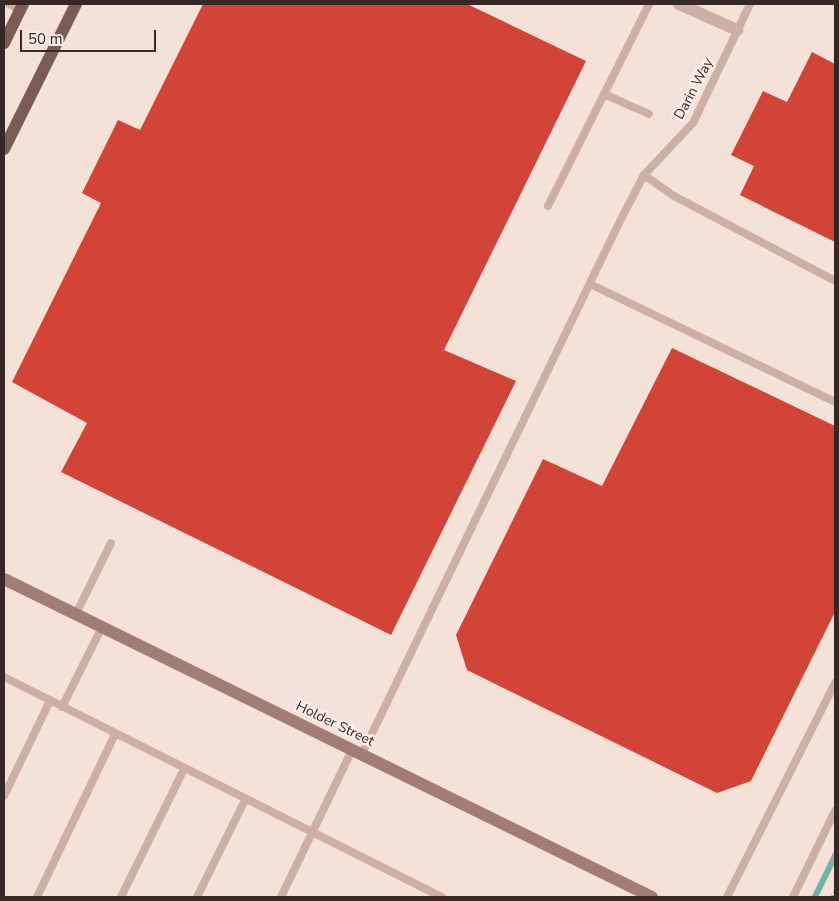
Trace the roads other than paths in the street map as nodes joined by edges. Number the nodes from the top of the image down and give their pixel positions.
1 (9, 4) edge
2 (76, 4) edge
3 (649, 4) edge
4 (679, 4) edge
5 (750, 4) edge
6 (22, 7) edge
7 (737, 30) junction
8 (4, 43) edge
9 (604, 94) junction
10 (649, 114) dead end
11 (4, 149) edge
12 (644, 175) junction
13 (548, 206) dead end
14 (835, 281) edge
15 (590, 284) junction
16 (835, 402) edge
17 (111, 543) dead end
18 (4, 578) edge
19 (76, 614) junction
20 (102, 626) junction
21 (4, 678) edge
22 (835, 683) edge
23 (50, 701) junction
24 (62, 708) junction
25 (115, 734) junction
26 (357, 752) junction
27 (184, 769) junction
28 (4, 796) edge
29 (245, 800) junction
30 (835, 811) edge
31 (311, 832) junction
32 (38, 897) edge
33 (121, 897) edge
34 (198, 897) edge
35 (281, 897) edge
36 (442, 897) edge
37 (652, 897) edge
38 (727, 897) edge
39 (793, 897) edge

1 - 6 lane
2 - 11 main road
3 - 9 lane
4 - 7 street
5 - 7 lane, Darin Way
6 - 8 main road
7 - 12 lane, Darin Way
9 - 10 lane
9 - 13 lane
12 - 14 lane
12 - 15 lane, Darin Way
15 - 16 lane
15 - 26 lane, Darin Way
17 - 19 lane
18 - 19 street, Holder Street
19 - 20 street, Holder Street
20 - 24 lane
20 - 26 street, Holder Street
21 - 23 lane
22 - 38 lane
23 - 24 lane
23 - 28 lane
24 - 25 lane
25 - 27 lane
25 - 32 lane
26 - 31 lane, Darin Way
26 - 37 street, Holder Street
27 - 29 lane
27 - 33 lane
29 - 31 lane
29 - 34 lane
30 - 39 lane
31 - 35 lane, Darin Way
31 - 36 lane

